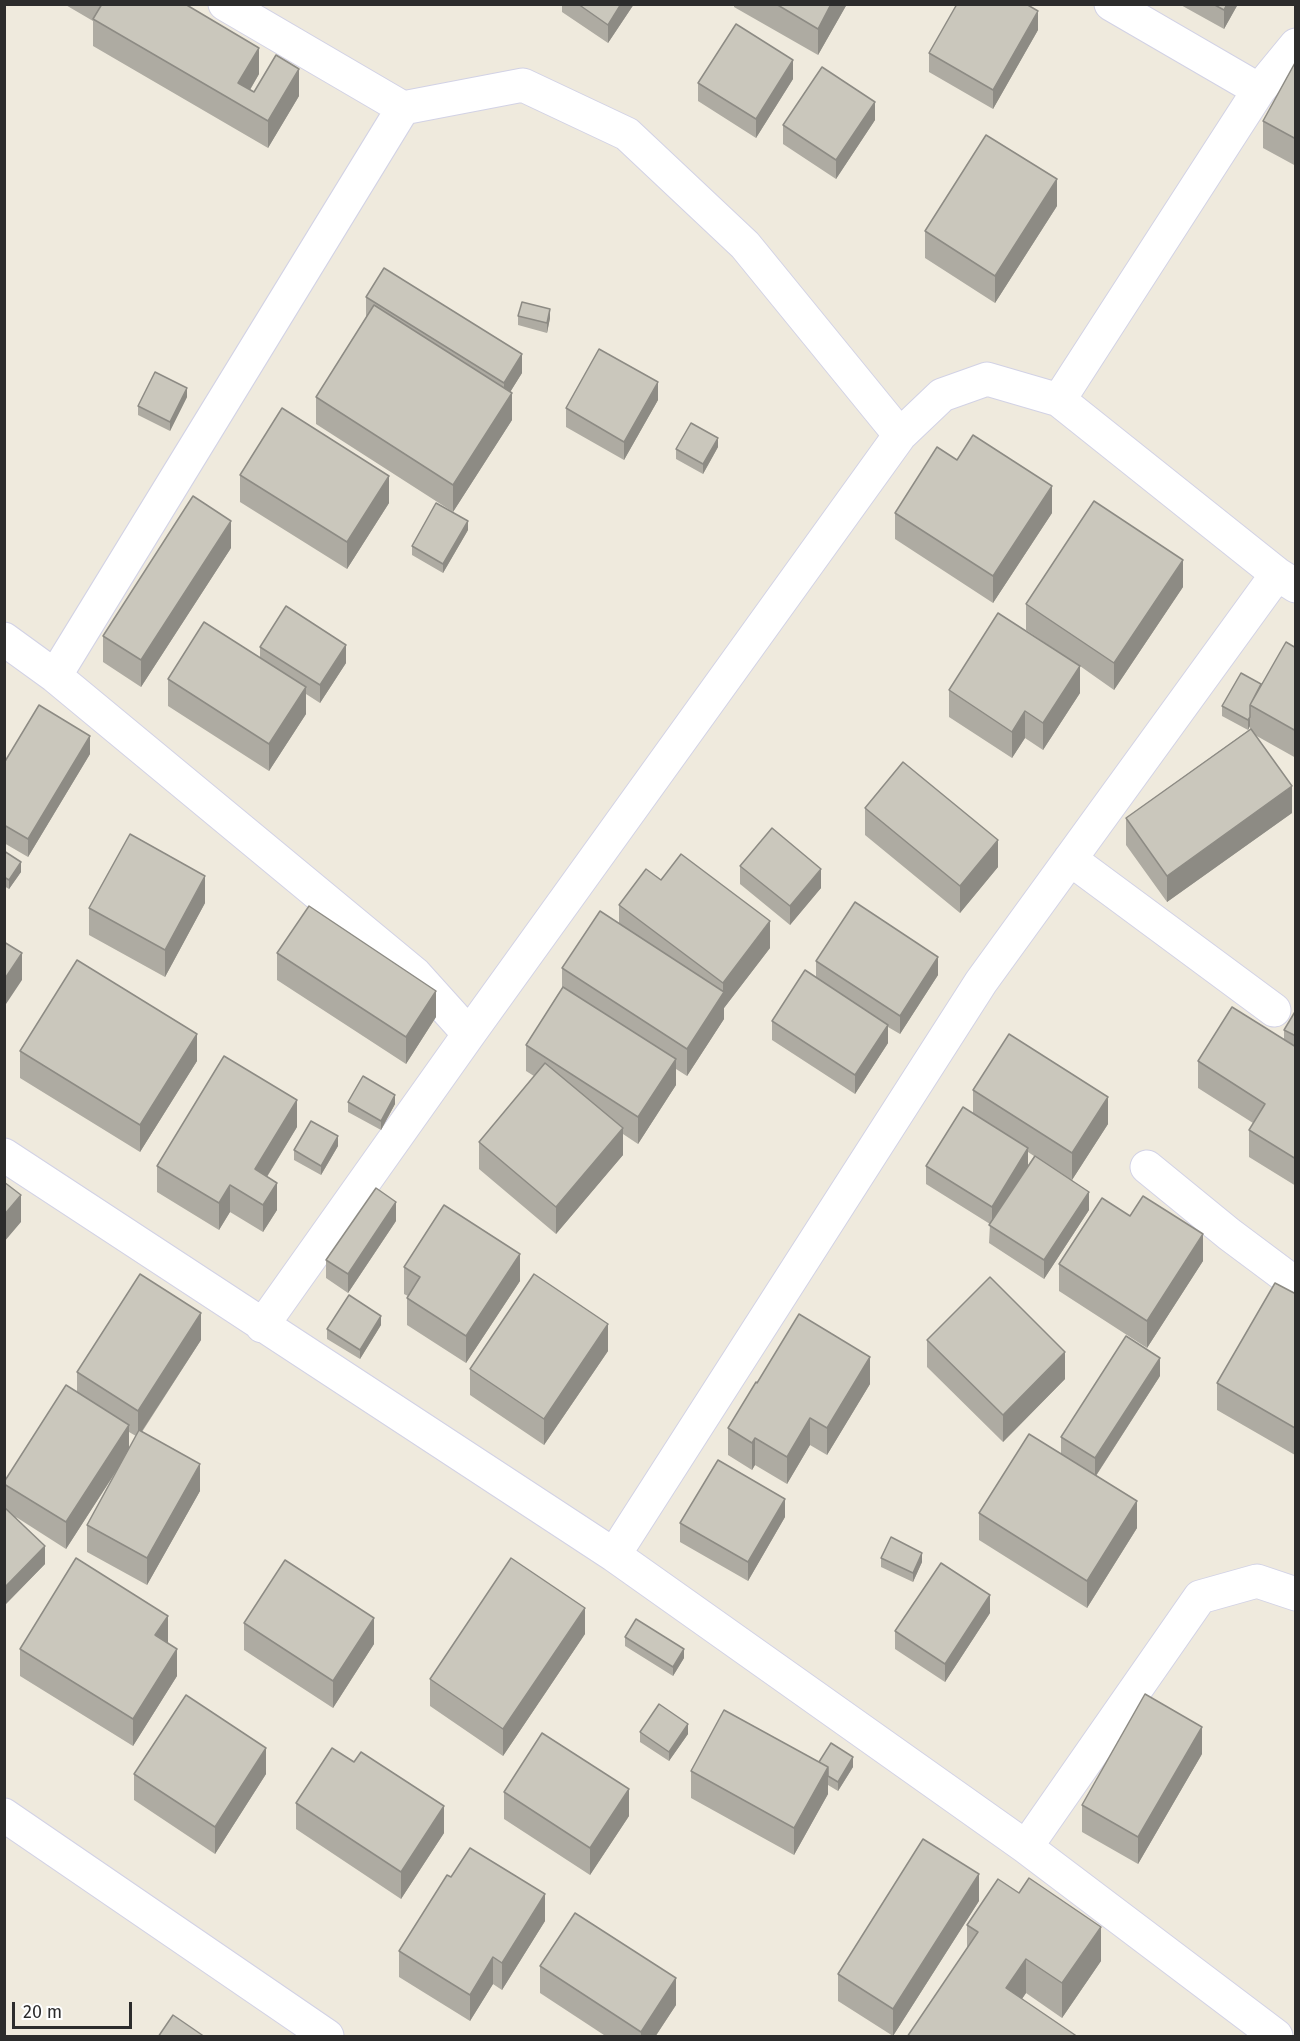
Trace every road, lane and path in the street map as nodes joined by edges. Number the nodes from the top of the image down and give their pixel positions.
1 (225, 4) edge
2 (1111, 4) edge
3 (1296, 45) edge
4 (1259, 90) junction
5 (403, 108) junction
6 (1059, 400) junction
7 (900, 435) junction
8 (1286, 580) edge
9 (4, 639) edge
10 (55, 676) junction
11 (1070, 859) junction
12 (1274, 1010) dead end
13 (469, 1034) junction
14 (4, 1155) edge
15 (1147, 1167) dead end
16 (1296, 1284) edge
17 (262, 1326) junction
18 (614, 1555) junction
19 (1296, 1594) edge
20 (4, 1815) edge
21 (1026, 1847) junction
22 (327, 2037) edge
23 (1276, 2037) edge

1 - 5 street
2 - 4 street
3 - 4 street
4 - 6 street
5 - 7 street
5 - 10 street
6 - 7 street
6 - 8 street
7 - 13 street
8 - 11 street
9 - 10 street
10 - 13 street
11 - 12 street
11 - 18 street
13 - 17 street
14 - 17 street
15 - 16 street
17 - 18 street
18 - 21 street
19 - 21 street
20 - 22 street
21 - 23 street

